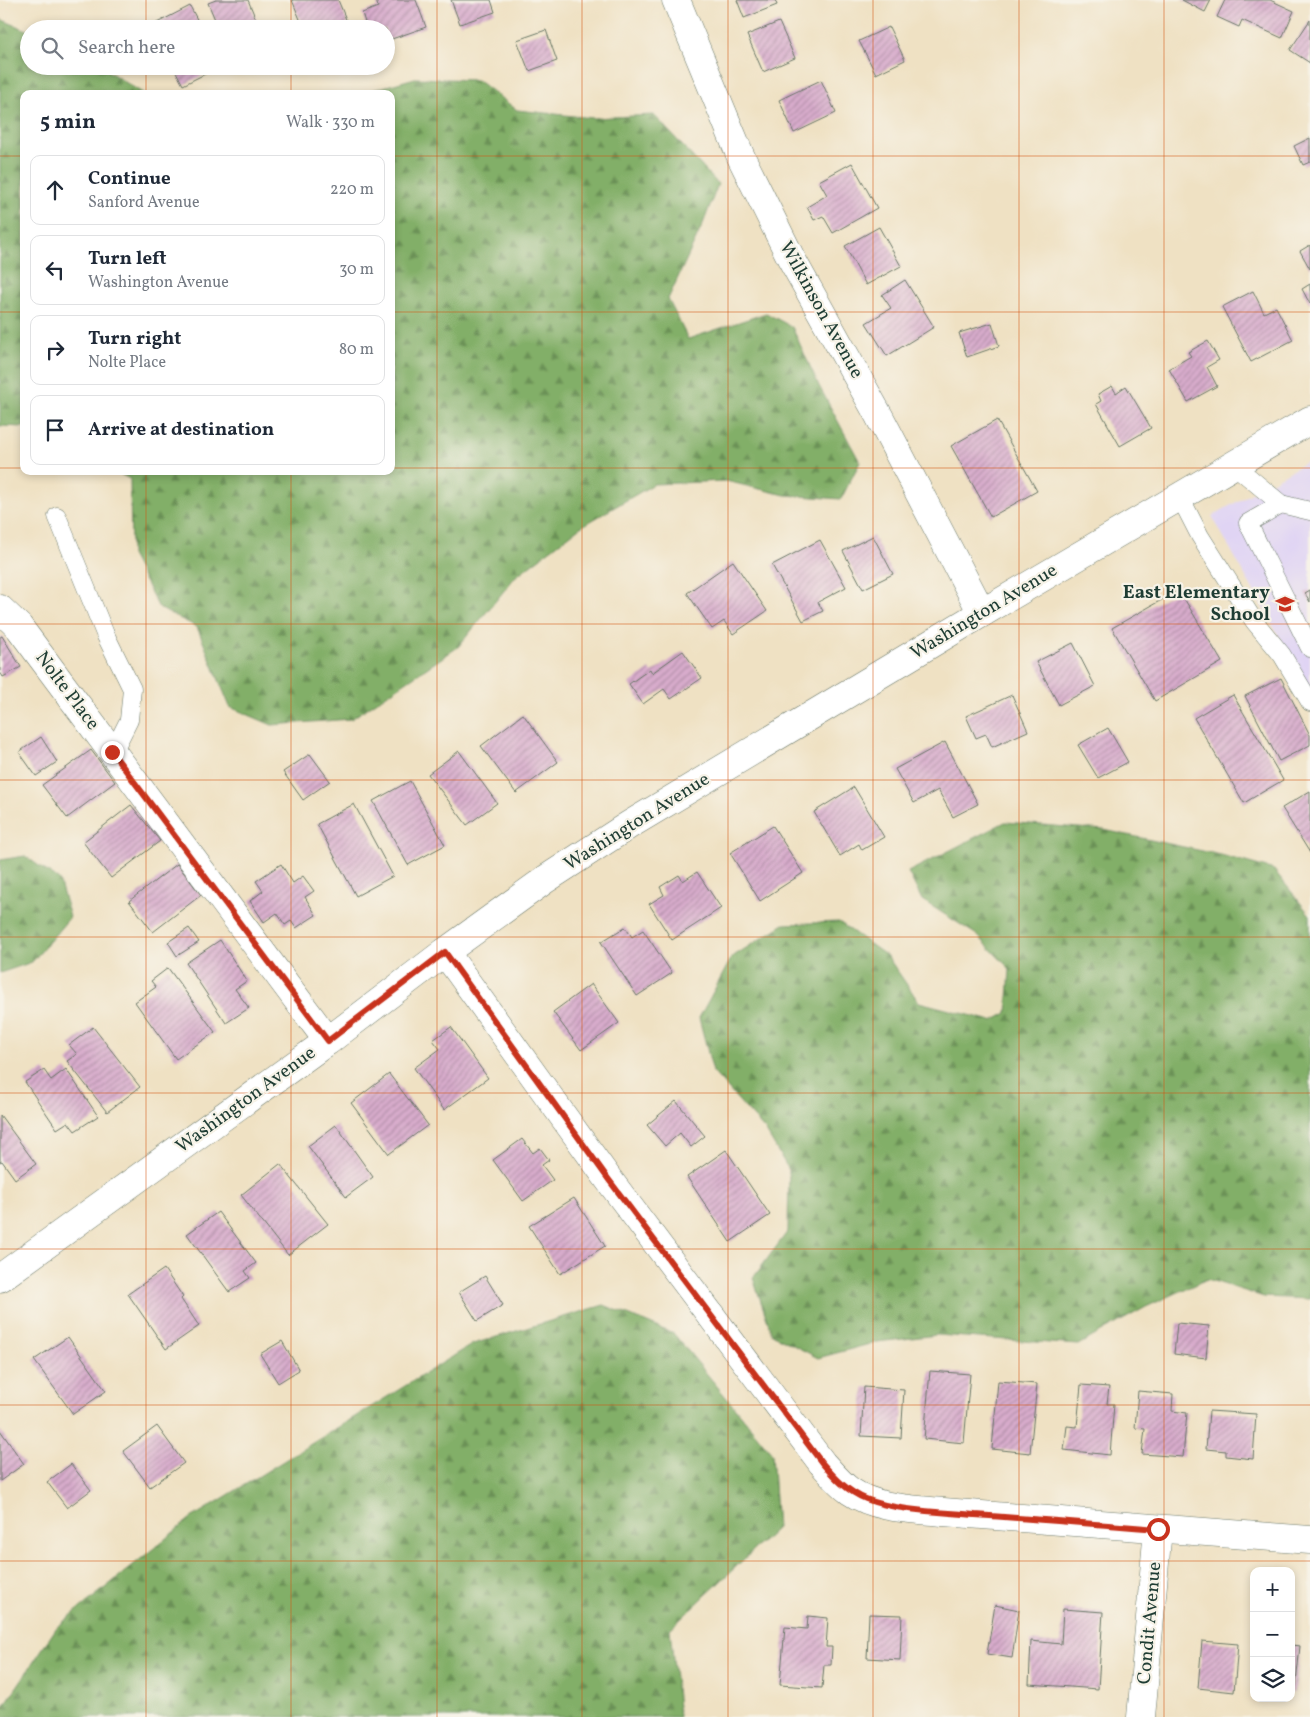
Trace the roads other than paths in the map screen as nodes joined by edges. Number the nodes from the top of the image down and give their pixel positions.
1 (676, 0) edge
2 (1310, 420) edge
3 (1234, 465) junction
4 (1180, 497) junction
5 (1280, 504) junction
6 (1310, 510) edge
7 (57, 516) dead end
8 (0, 609) edge
9 (982, 613) junction
10 (1310, 648) edge
11 (1310, 702) edge
12 (112, 752) junction
13 (445, 952) junction
14 (328, 1041) junction
15 (0, 1278) edge
16 (1158, 1529) junction
17 (1310, 1540) edge
18 (1142, 1717) edge

1 - 9 street, Wilkinson Avenue
2 - 3 street, Washington Avenue
3 - 4 street, Washington Avenue
3 - 5 lane
4 - 9 street, Washington Avenue
4 - 11 lane
5 - 6 lane
5 - 10 lane
7 - 12 lane
8 - 12 street, Nolte Place
9 - 13 street, Washington Avenue
12 - 14 street, Nolte Place
13 - 14 street, Washington Avenue
13 - 16 street
14 - 15 street, Washington Avenue
16 - 17 street
16 - 18 street, Condit Avenue

